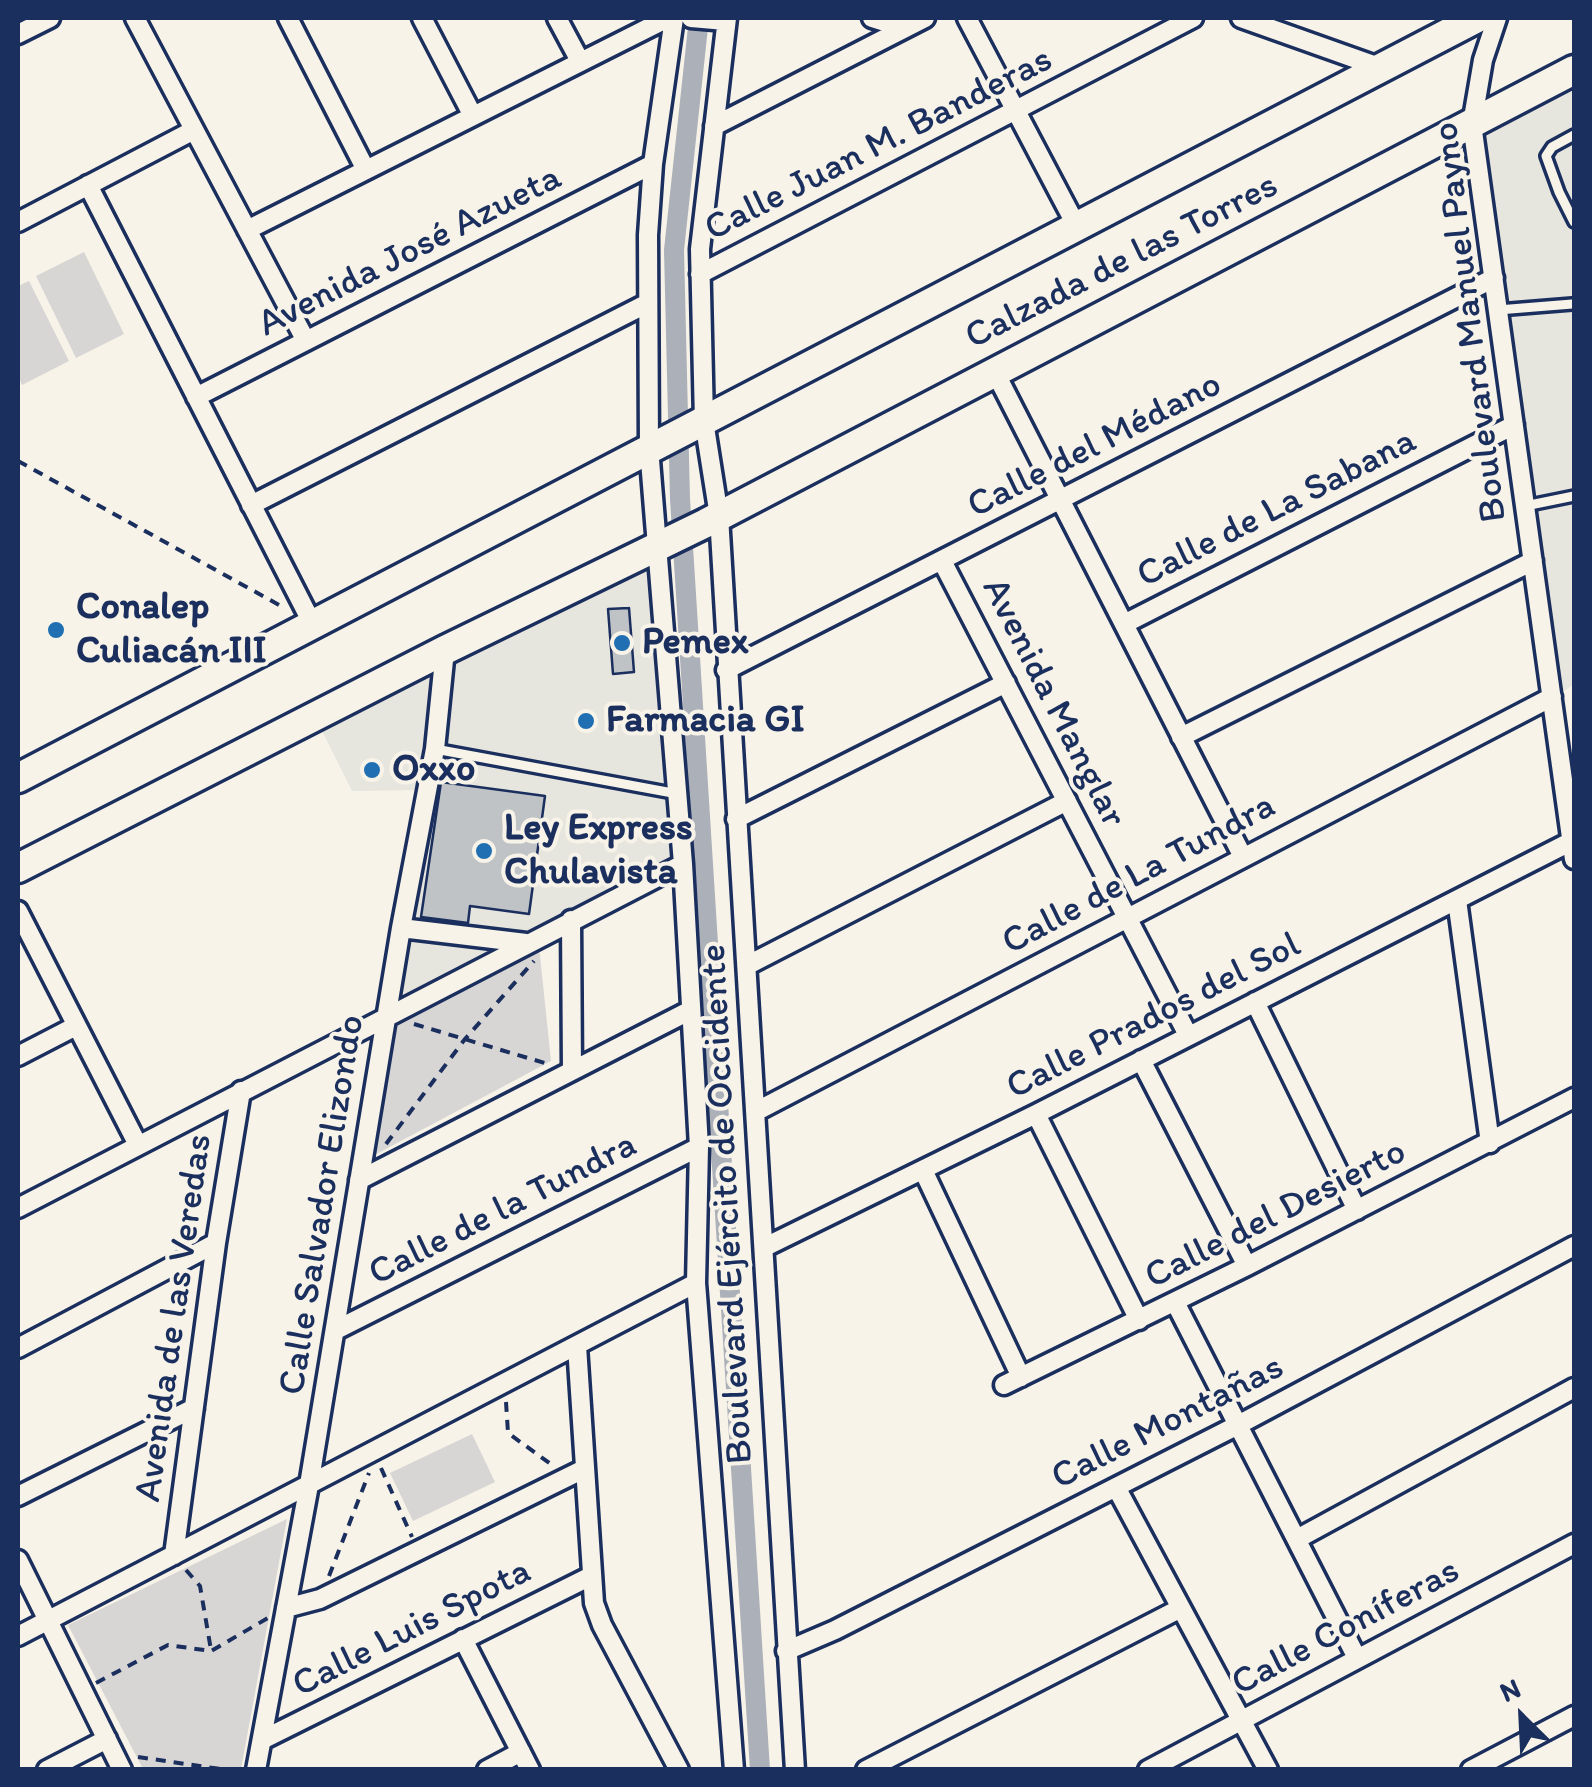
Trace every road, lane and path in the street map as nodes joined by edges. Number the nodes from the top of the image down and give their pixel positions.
1 (50, 18) edge
2 (134, 18) edge
3 (288, 18) edge
4 (422, 18) edge
5 (558, 18) edge
6 (671, 18) edge
7 (690, 18) edge
8 (872, 18) edge
9 (926, 18) edge
10 (967, 18) edge
11 (1194, 18) edge
12 (1241, 18) edge
13 (1477, 18) edge
14 (1498, 18) edge
15 (722, 20) edge
16 (904, 28) junction
17 (18, 34) edge
18 (580, 62) junction
19 (1379, 67) junction
20 (1574, 70) edge
21 (1018, 110) junction
22 (473, 116) junction
23 (1472, 124) junction
24 (714, 126) junction
25 (194, 130) junction
26 (1574, 135) edge
27 (653, 164) junction
28 (366, 170) junction
29 (88, 186) junction
30 (18, 222) edge
31 (1574, 222) edge
32 (1076, 225) junction
33 (248, 230) junction
34 (700, 274) junction
35 (1494, 278) junction
36 (1573, 303) edge
37 (646, 304) junction
38 (1498, 310) junction
39 (1574, 319) edge
40 (306, 341) junction
41 (994, 370) junction
42 (196, 398) junction
43 (1514, 425) junction
44 (679, 434) junction
45 (18, 460) edge
46 (1574, 496) edge
47 (1060, 500) junction
48 (251, 504) junction
49 (1525, 506) junction
50 (712, 519) junction
51 (667, 541) junction
52 (942, 561) junction
53 (1533, 561) junction
54 (312, 623) junction
55 (1124, 624) junction
56 (445, 650) junction
57 (726, 670) junction
58 (1006, 683) junction
59 (1552, 697) junction
60 (1182, 737) junction
61 (435, 748) junction
62 (18, 778) edge
63 (678, 794) junction
64 (1067, 801) junction
65 (736, 819) junction
66 (1573, 850) edge
67 (1243, 857) junction
68 (683, 864) junction
69 (18, 868) edge
70 (1457, 900) junction
71 (18, 911) edge
72 (1128, 918) junction
73 (571, 920) junction
74 (401, 928) junction
75 (536, 947) junction
76 (748, 965) junction
77 (1256, 1002) junction
78 (689, 1012) junction
79 (387, 1016) junction
80 (76, 1026) junction
81 (1188, 1035) junction
82 (465, 1040) junction
83 (18, 1056) edge
84 (1141, 1060) junction
85 (572, 1071) junction
86 (241, 1091) junction
87 (1574, 1098) edge
88 (757, 1111) junction
89 (1036, 1114) junction
90 (1490, 1143) junction
91 (138, 1145) junction
92 (699, 1147) junction
93 (382, 1148) dead end
94 (924, 1170) junction
95 (359, 1180) junction
96 (18, 1208) edge
97 (1357, 1210) junction
98 (216, 1244) junction
99 (1574, 1246) edge
100 (765, 1247) junction
101 (1246, 1266) junction
102 (696, 1283) junction
103 (1175, 1302) junction
104 (1138, 1320) junction
105 (336, 1330) junction
106 (576, 1346) junction
107 (18, 1348) edge
108 (505, 1383) junction
109 (1574, 1388) edge
110 (194, 1408) junction
111 (1238, 1425) junction
112 (380, 1451) junction
113 (576, 1473) junction
114 (309, 1485) junction
115 (1116, 1487) junction
116 (18, 1496) edge
117 (1297, 1539) junction
118 (1574, 1544) edge
119 (418, 1551) junction
120 (174, 1555) junction
121 (18, 1560) edge
122 (591, 1576) junction
123 (320, 1599) junction
124 (286, 1608) junction
125 (1181, 1608) junction
126 (48, 1620) junction
127 (18, 1636) edge
128 (463, 1640) junction
129 (786, 1650) junction
130 (211, 1651) junction
131 (1358, 1658) junction
132 (83, 1690) junction
133 (1574, 1716) edge
134 (1241, 1720) junction
135 (262, 1740) junction
136 (114, 1754) edge
137 (525, 1761) edge
138 (47, 1770) edge
139 (227, 1770) edge
140 (256, 1770) edge
141 (487, 1770) edge
142 (679, 1770) edge
143 (734, 1770) edge
144 (795, 1770) edge
145 (866, 1770) edge
146 (1148, 1770) edge
147 (1268, 1770) edge
148 (1471, 1770) edge

1 - 17 street
2 - 25 street
3 - 28 street
4 - 22 street
5 - 18 street
6 - 18 street
6 - 27 street
7 - 15 street
8 - 16 street
9 - 16 street
10 - 21 street
11 - 21 street, Calle Juan M. Banderas
12 - 19 street
13 - 19 main road, Calzada de las Torres
14 - 23 street, Boulevard Manuel Payno
15 - 24 street
16 - 24 street
18 - 22 street
19 - 32 main road, Calzada de las Torres
20 - 23 main road, Calzada de las Torres
21 - 32 street
21 - 34 street, Calle Juan M. Banderas
22 - 28 street
23 - 35 street, Boulevard Manuel Payno
23 - 41 main road, Calzada de las Torres
24 - 34 street
25 - 29 street
25 - 33 street
26 - 31 lane
27 - 37 street
27 - 40 street, Avenida José Azueta
28 - 33 street
29 - 30 street
29 - 42 street
32 - 44 main road, Calzada de las Torres
33 - 40 street
34 - 44 street
35 - 38 street, Boulevard Manuel Payno
35 - 47 street, Calle del Médano
36 - 38 lane
36 - 39 lane
37 - 44 street
37 - 48 street
38 - 43 street, Boulevard Manuel Payno
40 - 42 street, Avenida José Azueta
41 - 47 street
41 - 50 main road, Calzada de las Torres
42 - 48 street
43 - 49 street, Boulevard Manuel Payno
43 - 55 street, Calle de La Sabana
44 - 50 street, Boulevard Ejército de Occidente
44 - 51 street, Boulevard Ejército de Occidente
44 - 54 main road, Calzada de las Torres
45 - 54 path
46 - 49 lane
47 - 52 street, Calle del Médano
47 - 55 street
48 - 54 street
49 - 53 street, Boulevard Manuel Payno
50 - 51 main road, Calzada de las Torres
50 - 57 street, Boulevard Ejército de Occidente
51 - 56 main road
51 - 63 street, Boulevard Ejército de Occidente
52 - 57 street, Calle del Médano
52 - 58 street, Avenida Manglar
53 - 59 street, Boulevard Manuel Payno
53 - 60 street
54 - 62 main road, Calzada de las Torres
55 - 60 street
56 - 61 street, Calle Salvador Elizondo
56 - 69 main road
57 - 65 street, Boulevard Ejército de Occidente
58 - 64 street, Avenida Manglar
58 - 65 street
59 - 66 street, Boulevard Manuel Payno
59 - 67 street, Calle de La Tundra
60 - 67 street
61 - 63 lane
61 - 74 street, Calle Salvador Elizondo
63 - 68 street, Boulevard Ejército de Occidente
64 - 72 street, Avenida Manglar
64 - 76 street
65 - 76 street, Boulevard Ejército de Occidente
66 - 70 street, Calle Prados del Sol
67 - 72 street, Calle de La Tundra
68 - 73 street
68 - 78 street, Boulevard Ejército de Occidente
70 - 77 street, Calle Prados del Sol
70 - 90 street
71 - 80 street
72 - 81 street, Avenida Manglar
72 - 88 street, Calle de La Tundra
73 - 75 street
73 - 85 street
74 - 75 street
74 - 79 street, Calle Salvador Elizondo
75 - 79 street
75 - 82 path
76 - 88 street, Boulevard Ejército de Occidente
77 - 81 street, Calle Prados del Sol
77 - 97 street
78 - 85 street
78 - 92 street, Boulevard Ejército de Occidente
79 - 82 path
79 - 86 street
79 - 95 street, Calle Salvador Elizondo
80 - 83 street
80 - 91 street
81 - 84 street, Calle Prados del Sol
82 - 85 path
82 - 93 path
84 - 89 street, Calle Prados del Sol
84 - 101 street
85 - 95 street
86 - 91 street
86 - 98 street, Avenida de las Veredas
87 - 90 street, Calle del Desierto
88 - 100 street, Boulevard Ejército de Occidente
89 - 94 street, Calle Prados del Sol
89 - 104 street
90 - 97 street, Calle del Desierto
91 - 96 street
92 - 102 street, Boulevard Ejército de Occidente
92 - 105 street, Calle de la Tundra
94 - 100 street, Calle Prados del Sol
94 - 104 street, Calle del Desierto
95 - 105 street, Calle Salvador Elizondo
97 - 101 street, Calle del Desierto
98 - 107 street
98 - 110 street, Avenida de las Veredas
99 - 111 street, Calle Montañas
100 - 129 street, Boulevard Ejército de Occidente
101 - 103 street, Calle del Desierto
102 - 106 street
102 - 143 street, Boulevard Ejército de Occidente
103 - 104 street, Calle del Desierto
103 - 111 street
105 - 114 street, Calle Salvador Elizondo
106 - 108 street
106 - 113 street
108 - 112 street
108 - 113 path
109 - 117 street
110 - 116 street
110 - 120 street, Avenida de las Veredas
111 - 115 street, Calle Montañas
111 - 117 street
112 - 114 street
112 - 119 path
112 - 123 path
113 - 119 street
113 - 122 street
114 - 120 street
114 - 124 street, Calle Salvador Elizondo
115 - 125 street
115 - 129 street, Calle Montañas
117 - 131 street
118 - 131 street, Calle Coníferas
119 - 123 street
120 - 126 street
120 - 130 path
121 - 126 street
122 - 128 street, Calle Luis Spota
122 - 142 street
123 - 124 street
124 - 130 path
124 - 135 street, Calle Salvador Elizondo
125 - 134 street
125 - 145 street
126 - 127 street
126 - 132 street
128 - 135 street, Calle Luis Spota
128 - 137 street
129 - 144 street, Boulevard Ejército de Occidente
130 - 132 path
131 - 134 street, Calle Coníferas
132 - 136 street
133 - 148 street
134 - 146 street, Calle Coníferas
134 - 147 street
135 - 140 street, Calle Salvador Elizondo
136 - 138 street
136 - 139 path
137 - 141 street

